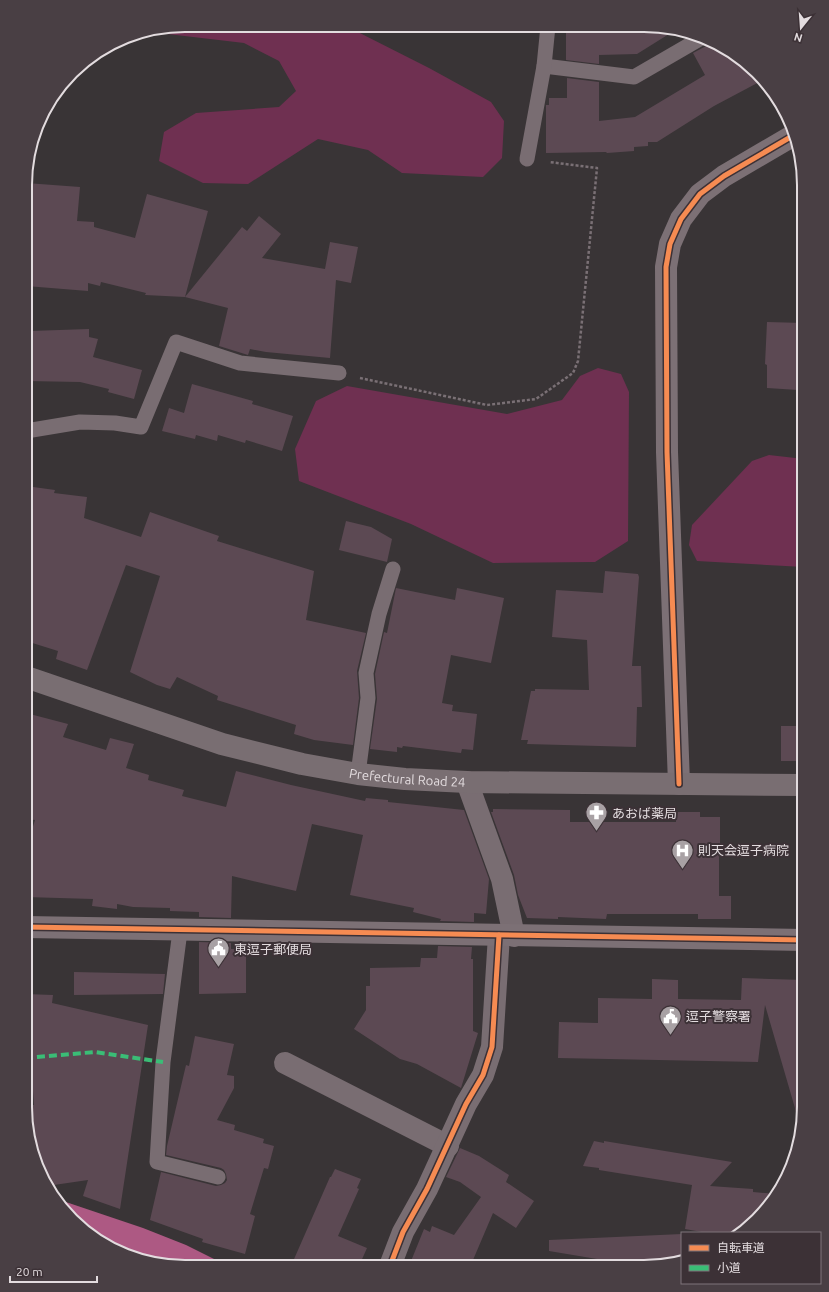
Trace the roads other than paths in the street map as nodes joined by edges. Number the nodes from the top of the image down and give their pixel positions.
1 (547, 32) edge
2 (696, 41) edge
3 (544, 66) junction
4 (790, 138) edge
5 (527, 159) road end
6 (339, 373) road end
7 (32, 430) edge
8 (393, 569) dead end
9 (32, 679) edge
10 (358, 774) junction
11 (467, 782) junction
12 (679, 784) junction
13 (797, 785) edge
14 (32, 927) edge
15 (180, 931) junction
16 (506, 936) junction
17 (797, 940) edge
18 (285, 1063) dead end
19 (448, 1146) junction
20 (218, 1178) dead end
21 (392, 1260) edge

1 - 3 lane
2 - 3 lane
3 - 5 lane
4 - 12 street
6 - 7 lane
8 - 10 lane
9 - 10 main road, Prefectural Road 24
10 - 11 main road, Prefectural Road 24
11 - 12 main road, Prefectural Road 24
11 - 16 street
12 - 13 main road, Prefectural Road 24
14 - 15 street
15 - 16 street
15 - 20 lane
16 - 17 street
16 - 19 street
18 - 19 street
19 - 21 street

